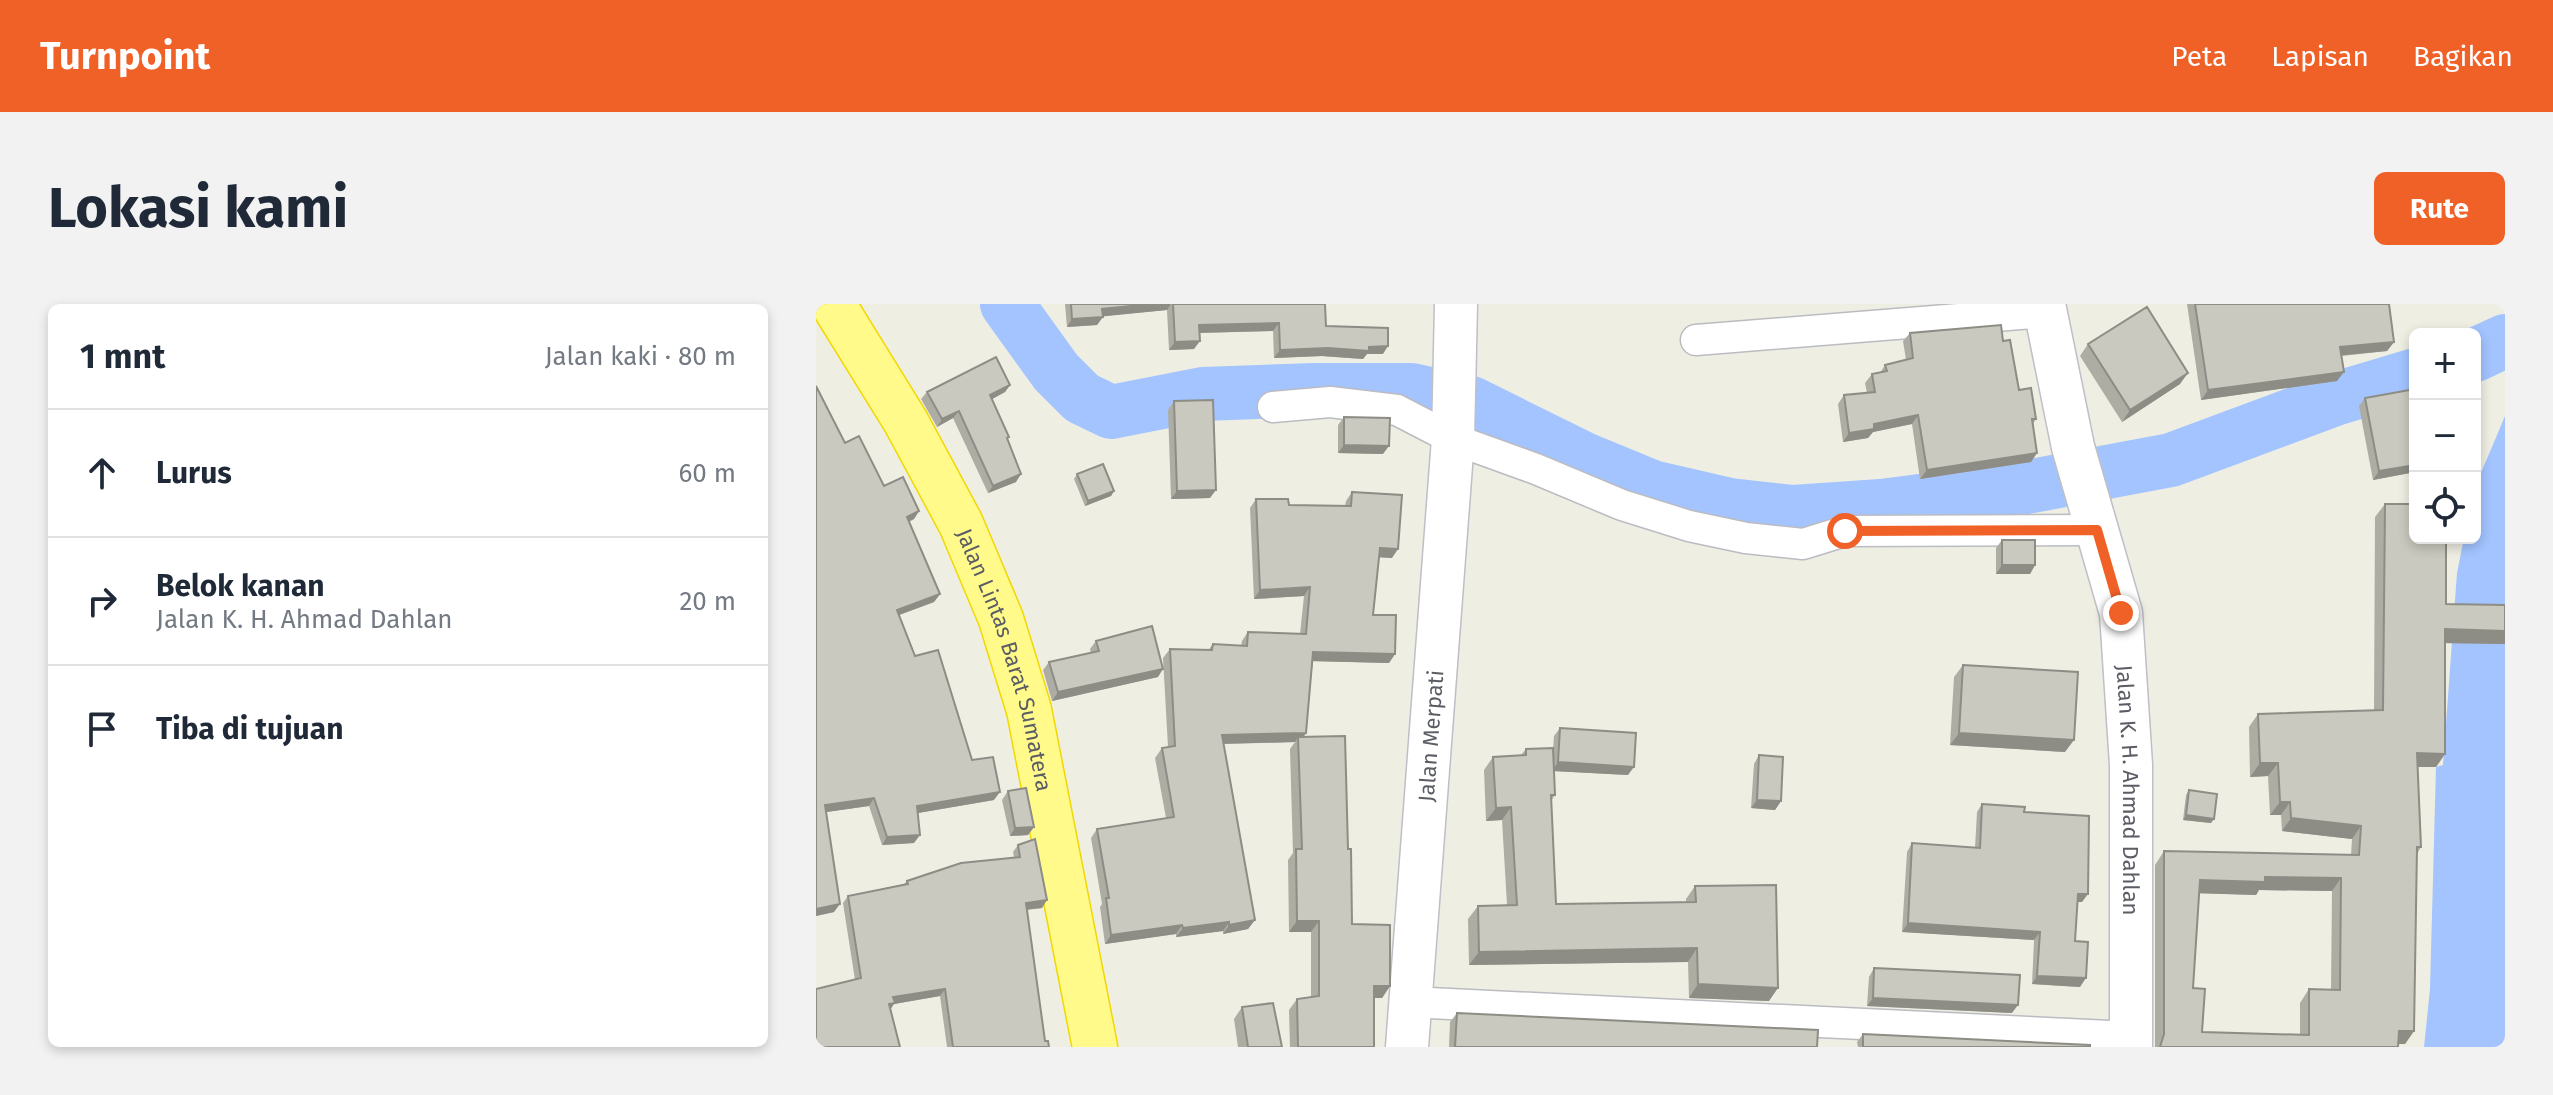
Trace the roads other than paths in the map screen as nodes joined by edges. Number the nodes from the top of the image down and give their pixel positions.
1 (833, 304) edge
2 (1456, 304) edge
3 (2045, 308) edge
4 (1696, 340) dead end
5 (1273, 407) dead end
6 (1453, 433) junction
7 (2095, 522) junction
8 (1409, 1002) junction
9 (2131, 1042) edge
10 (1095, 1047) edge
11 (1407, 1047) edge

1 - 10 highway, Jalan Lintas Barat Sumatera
2 - 6 street, Jalan Merpati
3 - 4 street
3 - 7 street, Jalan K. H. Ahmad Dahlan
5 - 6 street
6 - 7 street
6 - 8 street, Jalan Merpati
7 - 9 street, Jalan K. H. Ahmad Dahlan
8 - 9 street
8 - 11 street, Jalan Merpati

